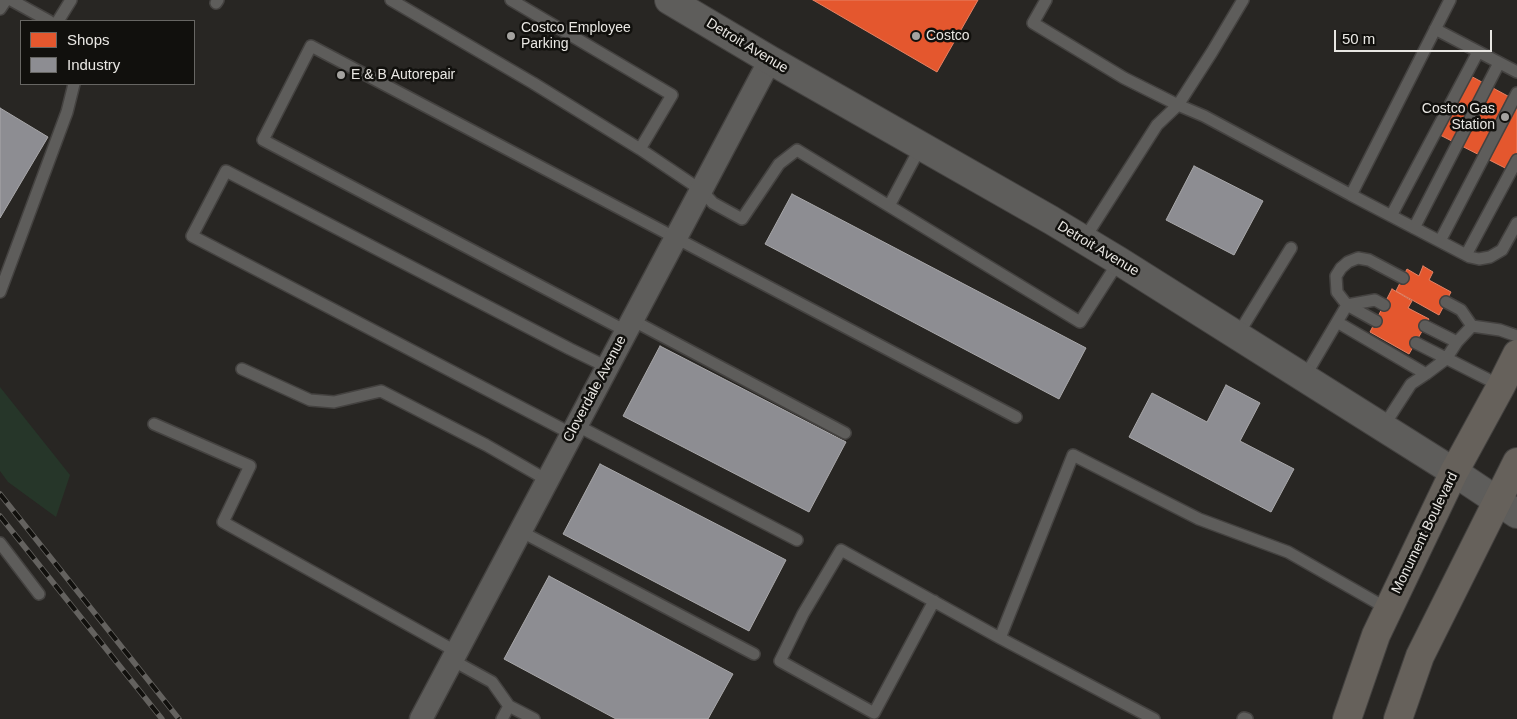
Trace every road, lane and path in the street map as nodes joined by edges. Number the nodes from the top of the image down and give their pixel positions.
1 (6, 0) edge
2 (11, 0) edge
3 (71, 0) edge
4 (391, 0) edge
5 (511, 0) edge
6 (669, 0) edge
7 (1046, 0) edge
8 (1243, 0) edge
9 (1450, 0) edge
10 (0, 9) edge
11 (47, 20) edge
12 (59, 20) edge
13 (1435, 29) junction
14 (1478, 52) junction
15 (770, 60) junction
16 (1499, 63) junction
17 (1517, 72) edge
18 (74, 85) edge
19 (1517, 93) edge
20 (1178, 105) junction
21 (921, 146) junction
22 (640, 149) junction
23 (1517, 160) edge
24 (701, 190) junction
25 (1351, 195) junction
26 (889, 206) junction
27 (1391, 216) junction
28 (1517, 223) edge
29 (1414, 228) junction
30 (676, 238) junction
31 (1083, 240) junction
32 (1440, 242) junction
33 (1291, 248) dead end
34 (1466, 255) junction
35 (1119, 261) junction
36 (1403, 278) dead end
37 (0, 292) edge
38 (1446, 302) dead end
39 (1347, 305) junction
40 (1384, 305) dead end
41 (1376, 321) dead end
42 (1337, 322) junction
43 (629, 326) junction
44 (1425, 326) dead end
45 (1472, 326) junction
46 (1237, 336) junction
47 (1517, 336) edge
48 (1416, 342) dead end
49 (1457, 342) junction
50 (1517, 354) edge
51 (1446, 359) junction
52 (607, 367) junction
53 (242, 369) dead end
54 (1426, 374) junction
55 (1304, 378) junction
56 (1502, 386) junction
57 (1016, 417) dead end
58 (154, 424) dead end
59 (1382, 428) junction
60 (574, 429) junction
61 (846, 433) dead end
62 (1517, 462) edge
63 (1454, 472) junction
64 (547, 480) junction
65 (1507, 507) edge
66 (520, 532) junction
67 (797, 540) dead end
68 (0, 543) edge
69 (40, 594) dead end
70 (934, 601) junction
71 (1389, 609) junction
72 (1000, 638) junction
73 (754, 654) dead end
74 (455, 656) junction
75 (509, 706) junction
76 (421, 719) edge
77 (502, 719) edge
78 (534, 719) edge
79 (1154, 719) edge
80 (1243, 719) edge
81 (1247, 719) edge
82 (1347, 719) edge
83 (1398, 719) edge

1 - 10 lane
2 - 11 lane
3 - 12 lane
4 - 22 lane
5 - 22 lane
6 - 15 street, Detroit Avenue
7 - 20 lane
8 - 20 lane
9 - 13 lane
13 - 14 lane
13 - 25 lane
14 - 16 lane
14 - 27 lane
15 - 21 street, Detroit Avenue
15 - 24 street, Cloverdale Avenue
16 - 17 lane
16 - 29 lane
18 - 37 lane
19 - 32 lane
20 - 25 lane
20 - 31 lane
21 - 26 lane
21 - 31 street, Detroit Avenue
22 - 24 lane
23 - 34 lane
24 - 26 lane
24 - 30 street, Cloverdale Avenue
25 - 27 lane
26 - 35 lane
27 - 29 lane
28 - 34 lane
29 - 32 lane
30 - 43 street, Cloverdale Avenue
30 - 43 lane
30 - 57 lane
31 - 35 street, Detroit Avenue
32 - 34 lane
33 - 46 lane
35 - 46 street, Detroit Avenue
36 - 39 lane
38 - 45 lane
39 - 40 lane
39 - 41 lane
39 - 42 lane
42 - 54 lane
42 - 55 lane
43 - 52 street, Cloverdale Avenue
43 - 61 lane
44 - 49 lane
45 - 47 lane
45 - 49 lane
46 - 55 street, Detroit Avenue
48 - 51 lane
49 - 51 lane
50 - 56 main road, Monument Boulevard
51 - 54 lane
51 - 56 lane
52 - 60 street, Cloverdale Avenue
52 - 60 lane
53 - 64 lane
54 - 59 lane
55 - 59 street, Detroit Avenue
56 - 63 main road, Monument Boulevard
58 - 74 lane
59 - 63 street, Detroit Avenue
60 - 64 street, Cloverdale Avenue
60 - 67 lane
62 - 65 main road
63 - 65 street, Detroit Avenue
63 - 71 main road, Monument Boulevard
64 - 66 street, Cloverdale Avenue
65 - 83 main road
66 - 73 lane
66 - 74 street, Cloverdale Avenue
68 - 69 lane
70 - 70 lane
70 - 72 lane
71 - 72 lane
71 - 82 main road, Monument Boulevard
72 - 79 lane
74 - 75 lane
74 - 76 street, Cloverdale Avenue
75 - 77 lane
75 - 78 lane
80 - 81 lane

